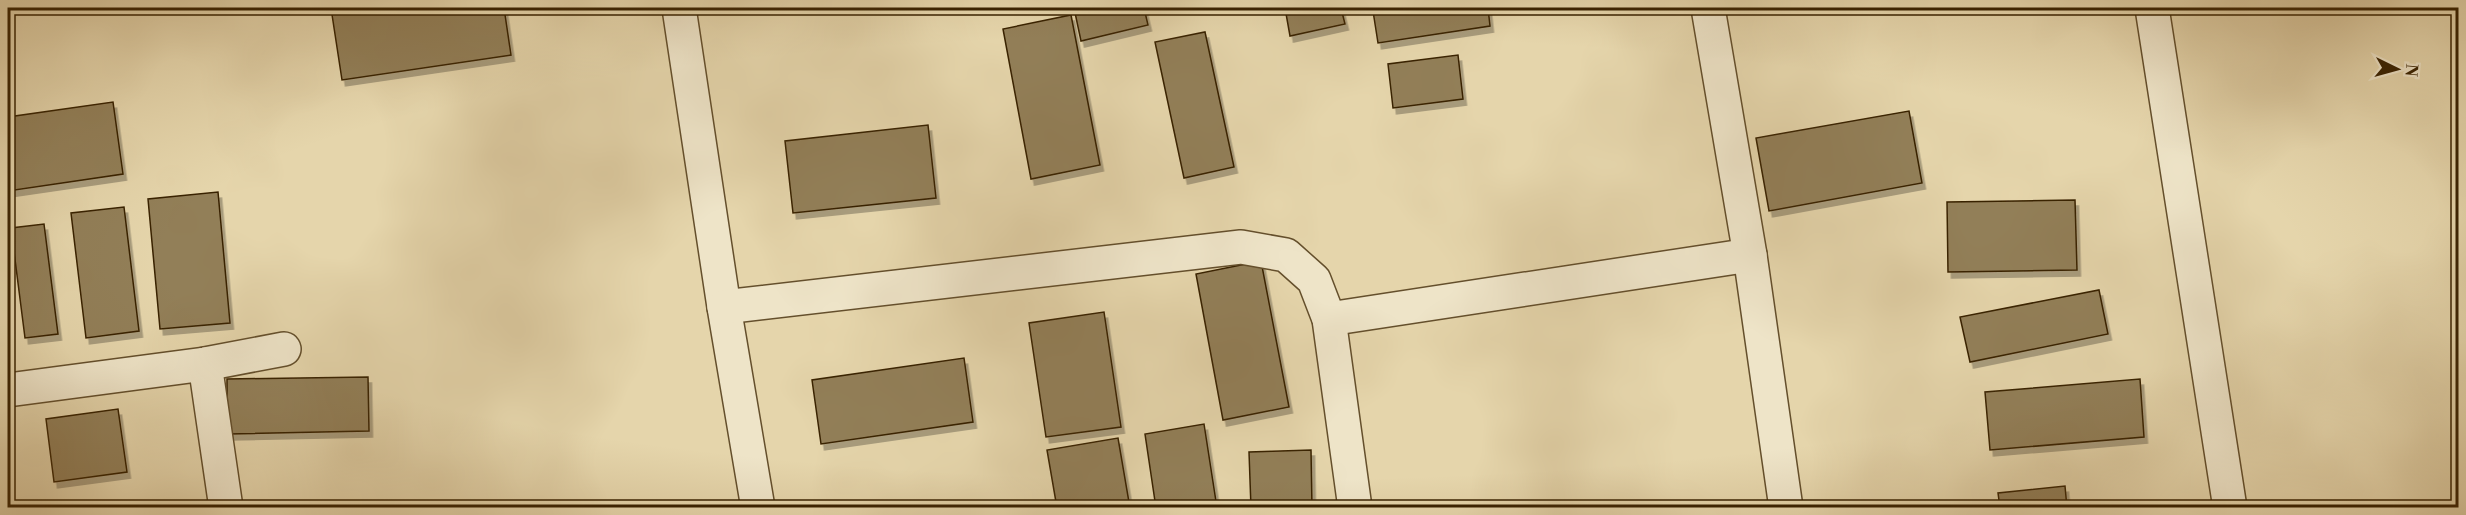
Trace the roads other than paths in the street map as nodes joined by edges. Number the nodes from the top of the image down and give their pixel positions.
1 (680, 8) edge
2 (1708, 8) edge
3 (2152, 8) edge
4 (1750, 255) junction
5 (724, 307) junction
6 (1329, 319) junction
7 (284, 349) dead end
8 (205, 364) junction
9 (8, 390) edge
10 (226, 507) edge
11 (758, 507) edge
12 (1355, 507) edge
13 (1786, 507) edge
14 (2230, 507) edge

1 - 5 street
2 - 4 street
3 - 14 street
4 - 6 street
4 - 13 street
5 - 6 street
5 - 11 street
6 - 12 street
7 - 8 street
8 - 9 street
8 - 10 street

